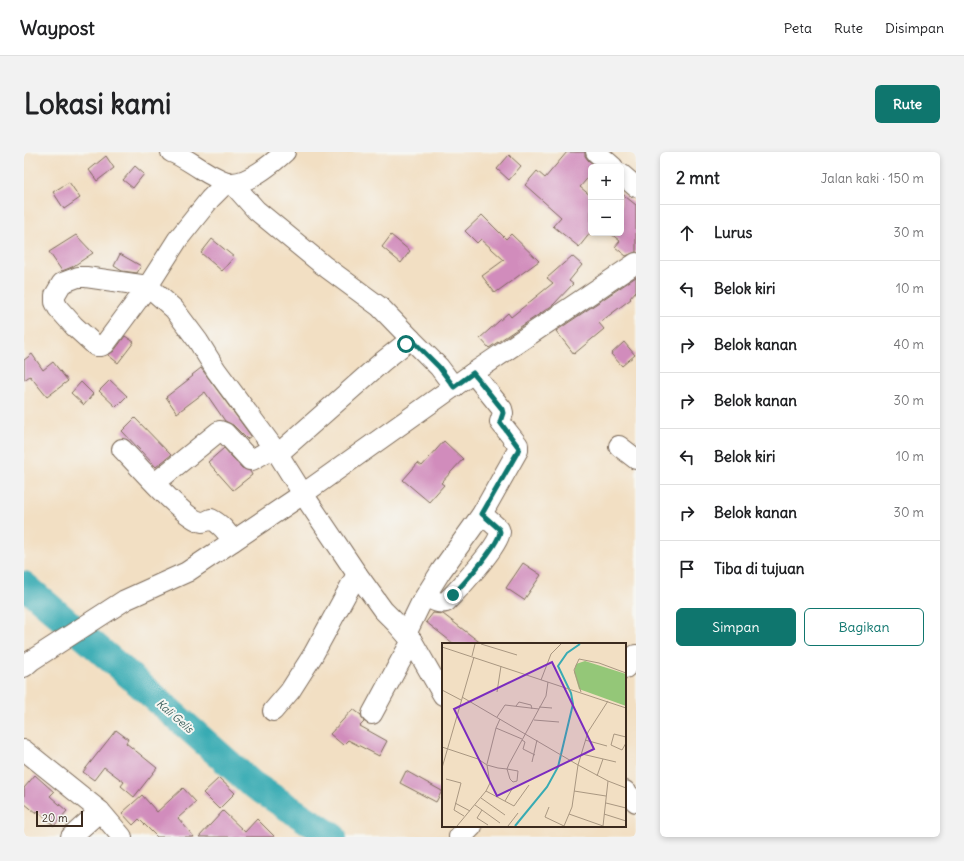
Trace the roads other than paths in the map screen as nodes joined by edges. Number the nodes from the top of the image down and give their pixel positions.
1 (171, 152) edge
2 (285, 152) edge
3 (596, 152) edge
4 (610, 164) edge
5 (624, 177) edge
6 (230, 183) junction
7 (636, 187) edge
8 (636, 263) edge
9 (411, 339) junction
10 (473, 373) junction
11 (454, 387) junction
12 (619, 446) dead end
13 (122, 449) dead end
14 (275, 451) junction
15 (636, 459) edge
16 (155, 483) junction
17 (302, 494) junction
18 (482, 514) junction
19 (233, 541) junction
20 (356, 574) junction
21 (426, 596) junction
22 (409, 638) junction
23 (636, 656) edge
24 (28, 664) edge
25 (626, 666) edge
26 (442, 693) edge
27 (273, 711) dead end
28 (372, 714) dead end
29 (25, 752) edge
30 (626, 792) edge
31 (636, 802) edge
32 (100, 811) junction
33 (470, 827) edge
34 (71, 837) edge
35 (122, 837) edge
36 (460, 837) edge

1 - 6 street
2 - 6 street
3 - 4 street
5 - 7 street
6 - 9 street
6 - 14 street
8 - 10 street
9 - 11 street
9 - 14 street
10 - 11 street
10 - 18 street
11 - 17 street
12 - 15 street
13 - 16 street
14 - 16 street
14 - 17 street
16 - 19 street
17 - 19 street
17 - 20 street
18 - 21 street
18 - 21 street
19 - 24 street
20 - 22 street
20 - 27 street
21 - 22 street
22 - 26 street
22 - 28 street
23 - 25 main road
29 - 32 street
30 - 31 street
32 - 34 street
32 - 35 street
33 - 36 main road

